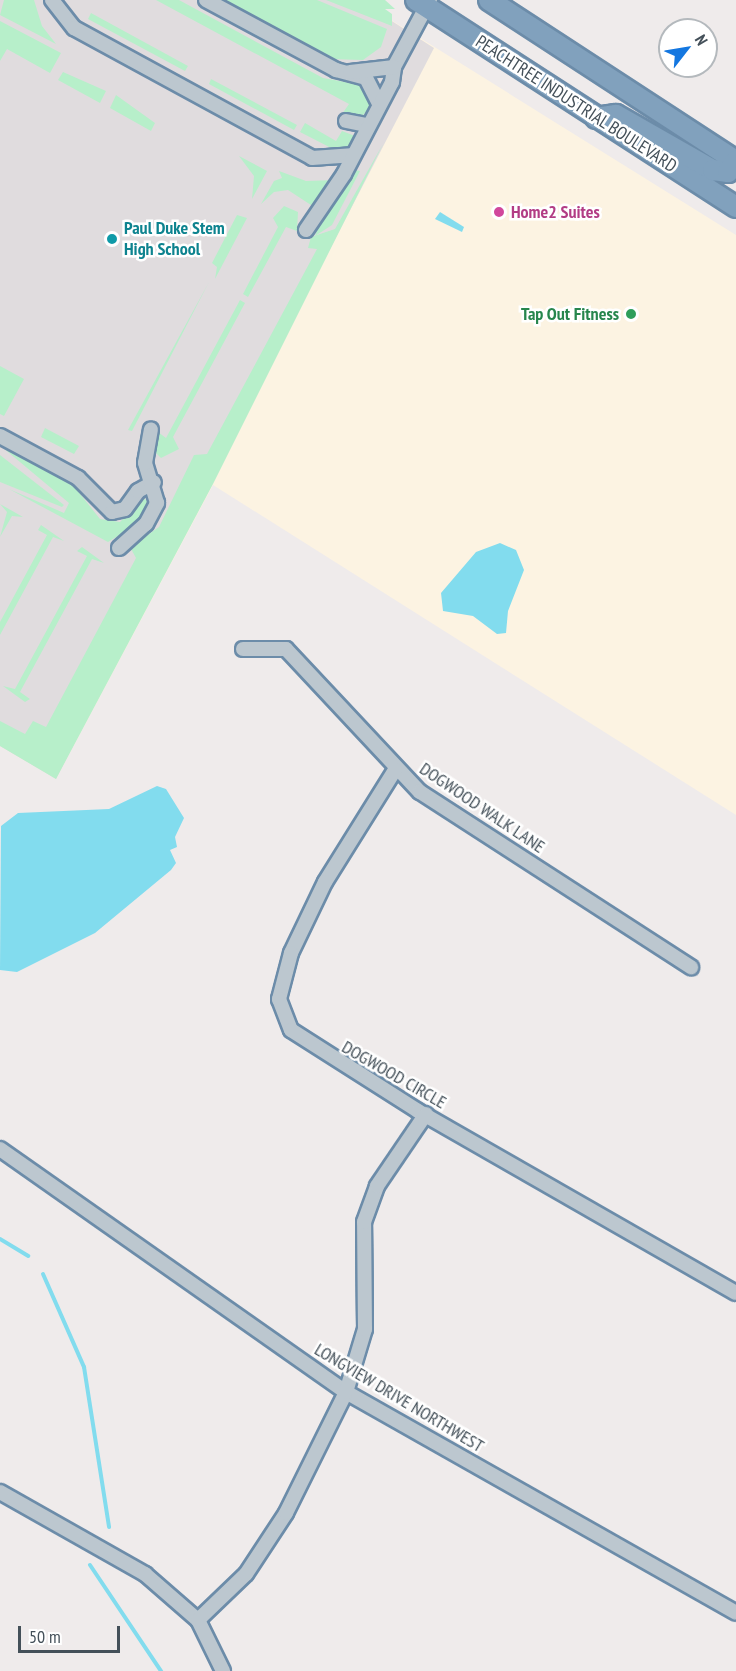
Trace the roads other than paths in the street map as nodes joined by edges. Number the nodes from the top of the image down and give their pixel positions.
1 (52, 0) edge
2 (206, 0) edge
3 (489, 0) edge
4 (424, 2) edge
5 (394, 67) junction
6 (350, 72) junction
7 (379, 103) junction
8 (596, 118) junction
9 (346, 121) dead end
10 (366, 125) junction
11 (351, 154) junction
12 (736, 161) edge
13 (731, 198) edge
14 (306, 230) dead end
15 (151, 430) dead end
16 (0, 436) edge
17 (154, 482) junction
18 (119, 548) dead end
19 (243, 649) dead end
20 (395, 770) junction
21 (691, 967) dead end
22 (426, 1114) junction
23 (0, 1149) edge
24 (736, 1293) edge
25 (346, 1392) junction
26 (0, 1492) edge
27 (736, 1613) edge
28 (198, 1620) junction
29 (223, 1671) edge

1 - 11 street
2 - 6 street
3 - 12 highway
4 - 5 street
4 - 8 highway, PEACHTREE INDUSTRIAL BOULEVARD
5 - 6 street
5 - 7 street
6 - 7 street
7 - 10 street
8 - 12 highway
8 - 13 highway, PEACHTREE INDUSTRIAL BOULEVARD
9 - 10 street
10 - 11 street
11 - 14 street
15 - 17 street
16 - 17 street
17 - 18 street
19 - 20 street, DOGWOOD WALK LANE
20 - 21 street, DOGWOOD WALK LANE
20 - 22 street, DOGWOOD CIRCLE
22 - 24 street, DOGWOOD CIRCLE
22 - 25 street
23 - 25 street, LONGVIEW DRIVE NORTHWEST
25 - 27 street, LONGVIEW DRIVE NORTHWEST
25 - 28 street
26 - 28 street
28 - 29 street

